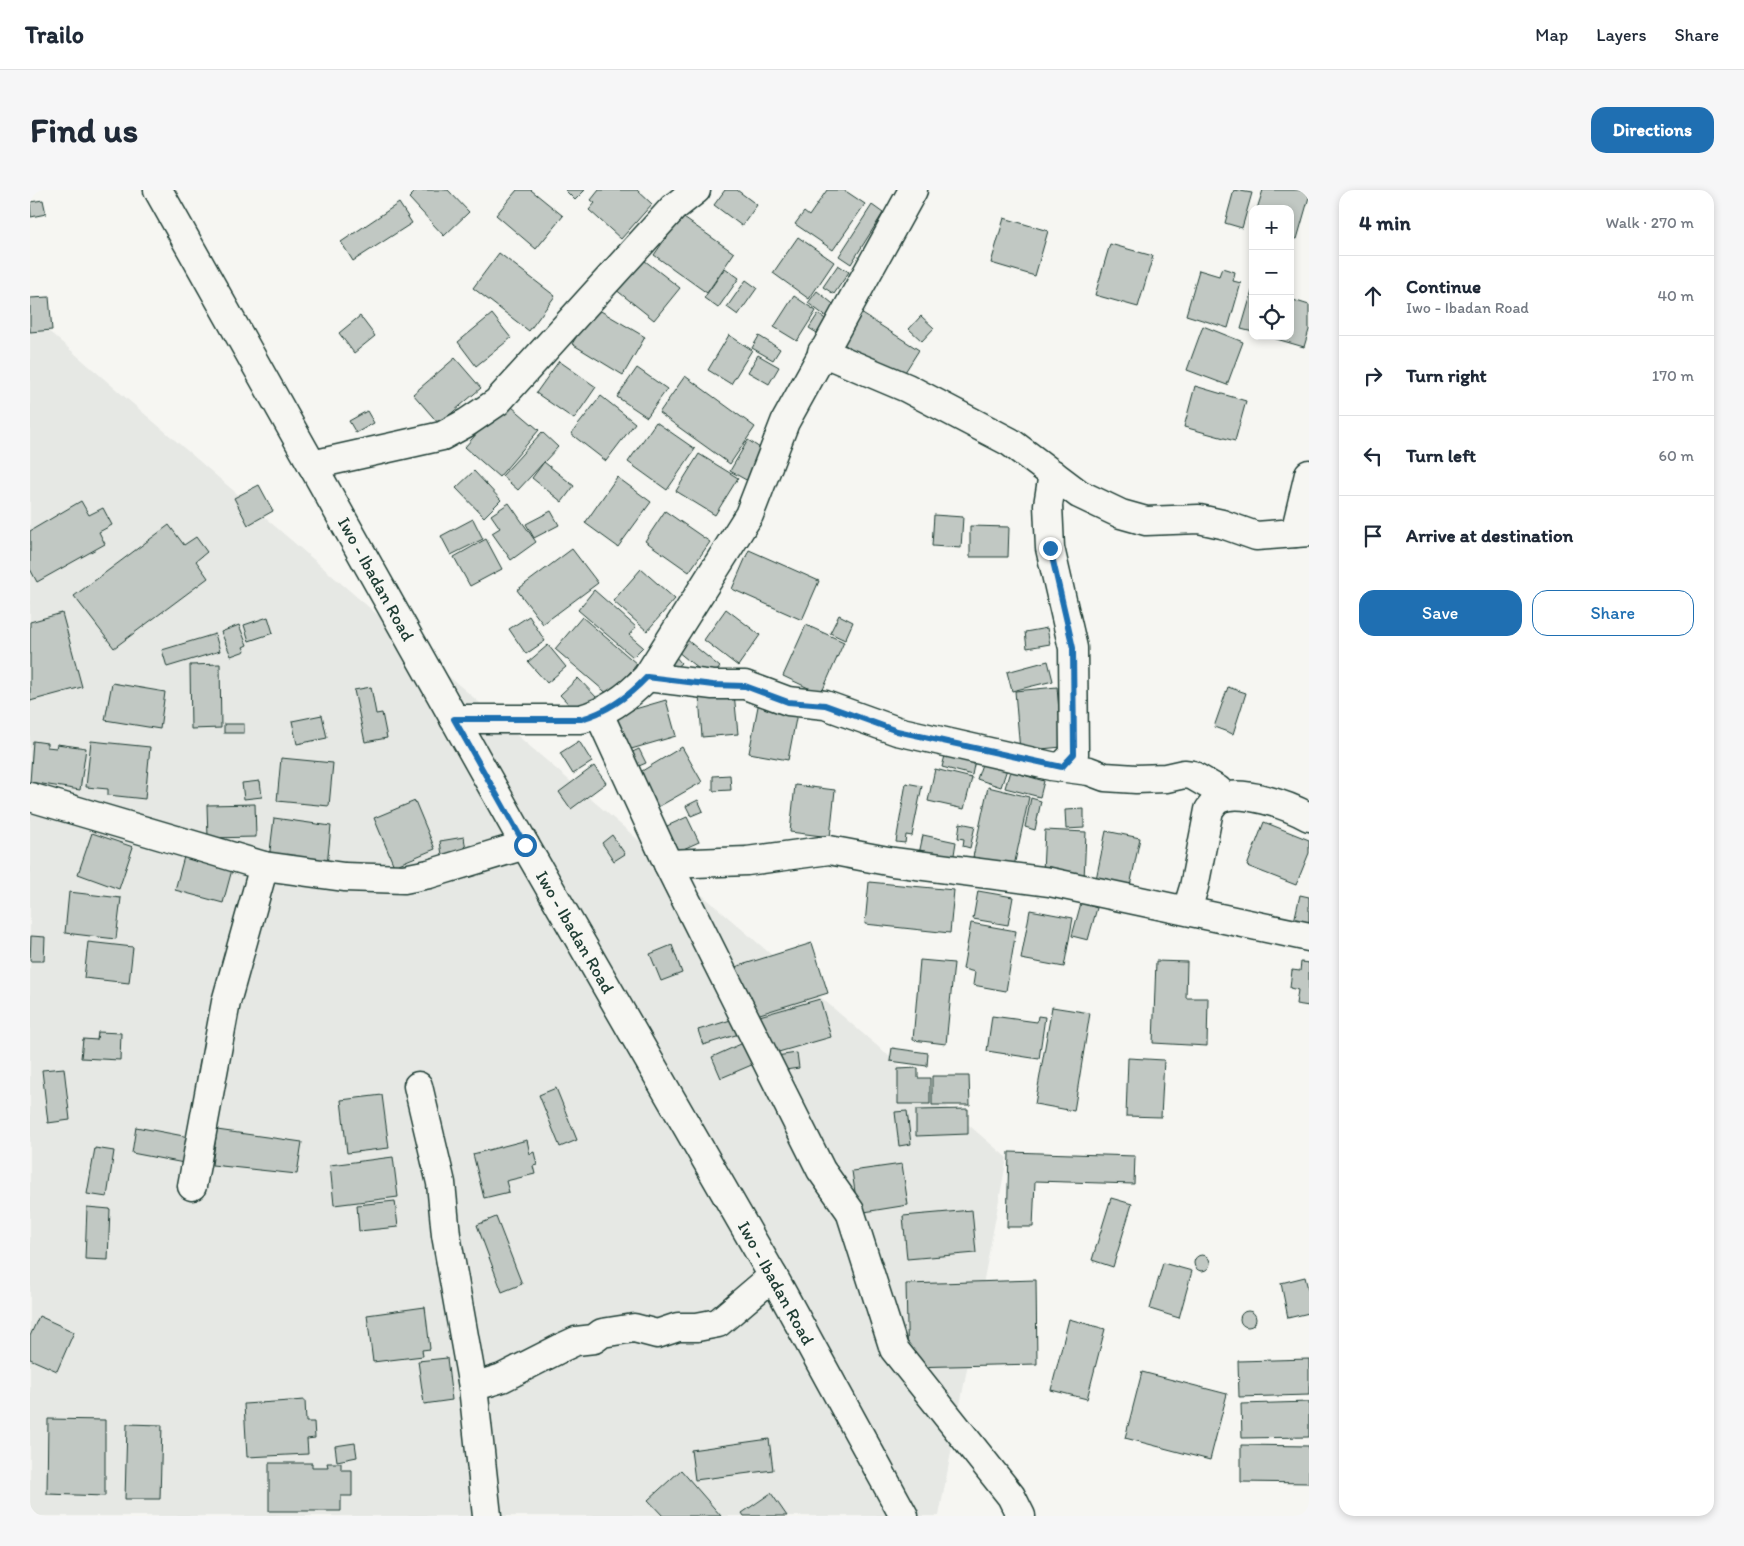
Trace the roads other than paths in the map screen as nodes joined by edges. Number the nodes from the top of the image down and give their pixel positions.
1 (158, 190) edge
2 (696, 190) edge
3 (903, 198) edge
4 (822, 352) junction
5 (312, 466) junction
6 (1053, 474) junction
7 (1309, 474) edge
8 (1302, 532) edge
9 (647, 677) junction
10 (599, 714) junction
11 (454, 719) junction
12 (1062, 767) junction
13 (30, 797) edge
14 (1221, 798) junction
15 (1309, 816) edge
16 (525, 845) junction
17 (668, 864) junction
18 (264, 866) junction
19 (1187, 910) junction
20 (1309, 936) edge
21 (418, 1086) dead end
22 (192, 1186) dead end
23 (773, 1276) junction
24 (473, 1387) junction
25 (487, 1516) edge
26 (904, 1516) edge
27 (1021, 1516) edge

1 - 5 street, Iwo - Ibadan Road
2 - 5 street
3 - 4 street
4 - 6 street
4 - 9 street
5 - 11 street, Iwo - Ibadan Road
6 - 8 street
6 - 12 street
7 - 8 street
9 - 10 street
9 - 12 street
10 - 11 street
10 - 17 street
11 - 16 street, Iwo - Ibadan Road
12 - 14 street
13 - 18 street
14 - 15 street
14 - 19 street
16 - 18 street
16 - 23 street, Iwo - Ibadan Road
17 - 19 street
17 - 27 street
18 - 22 street
19 - 20 street
21 - 24 street
23 - 24 street
23 - 26 street, Iwo - Ibadan Road
24 - 25 street

